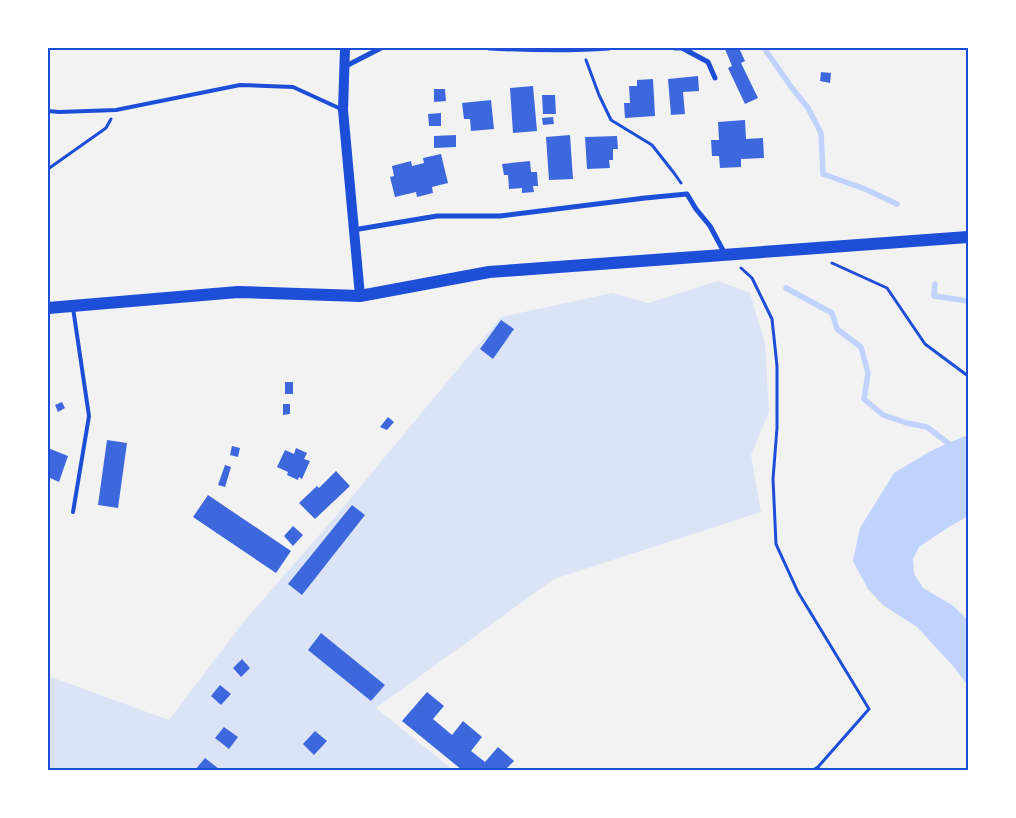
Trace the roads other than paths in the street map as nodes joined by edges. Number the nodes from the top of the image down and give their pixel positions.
1 (345, 48) edge
2 (381, 48) edge
3 (489, 48) edge
4 (609, 48) edge
5 (675, 48) edge
6 (344, 68) junction
7 (715, 78) dead end
8 (343, 110) junction
9 (48, 111) edge
10 (353, 230) junction
11 (968, 237) edge
12 (725, 254) junction
13 (360, 296) junction
14 (73, 306) junction
15 (48, 308) edge
16 (74, 512) dead end

1 - 6 main road
2 - 6 street
3 - 4 street
5 - 7 street
6 - 8 main road
8 - 9 lane
8 - 10 main road
10 - 12 street
10 - 13 main road
11 - 12 main road
12 - 13 main road
13 - 14 main road
14 - 15 main road
14 - 16 lane

